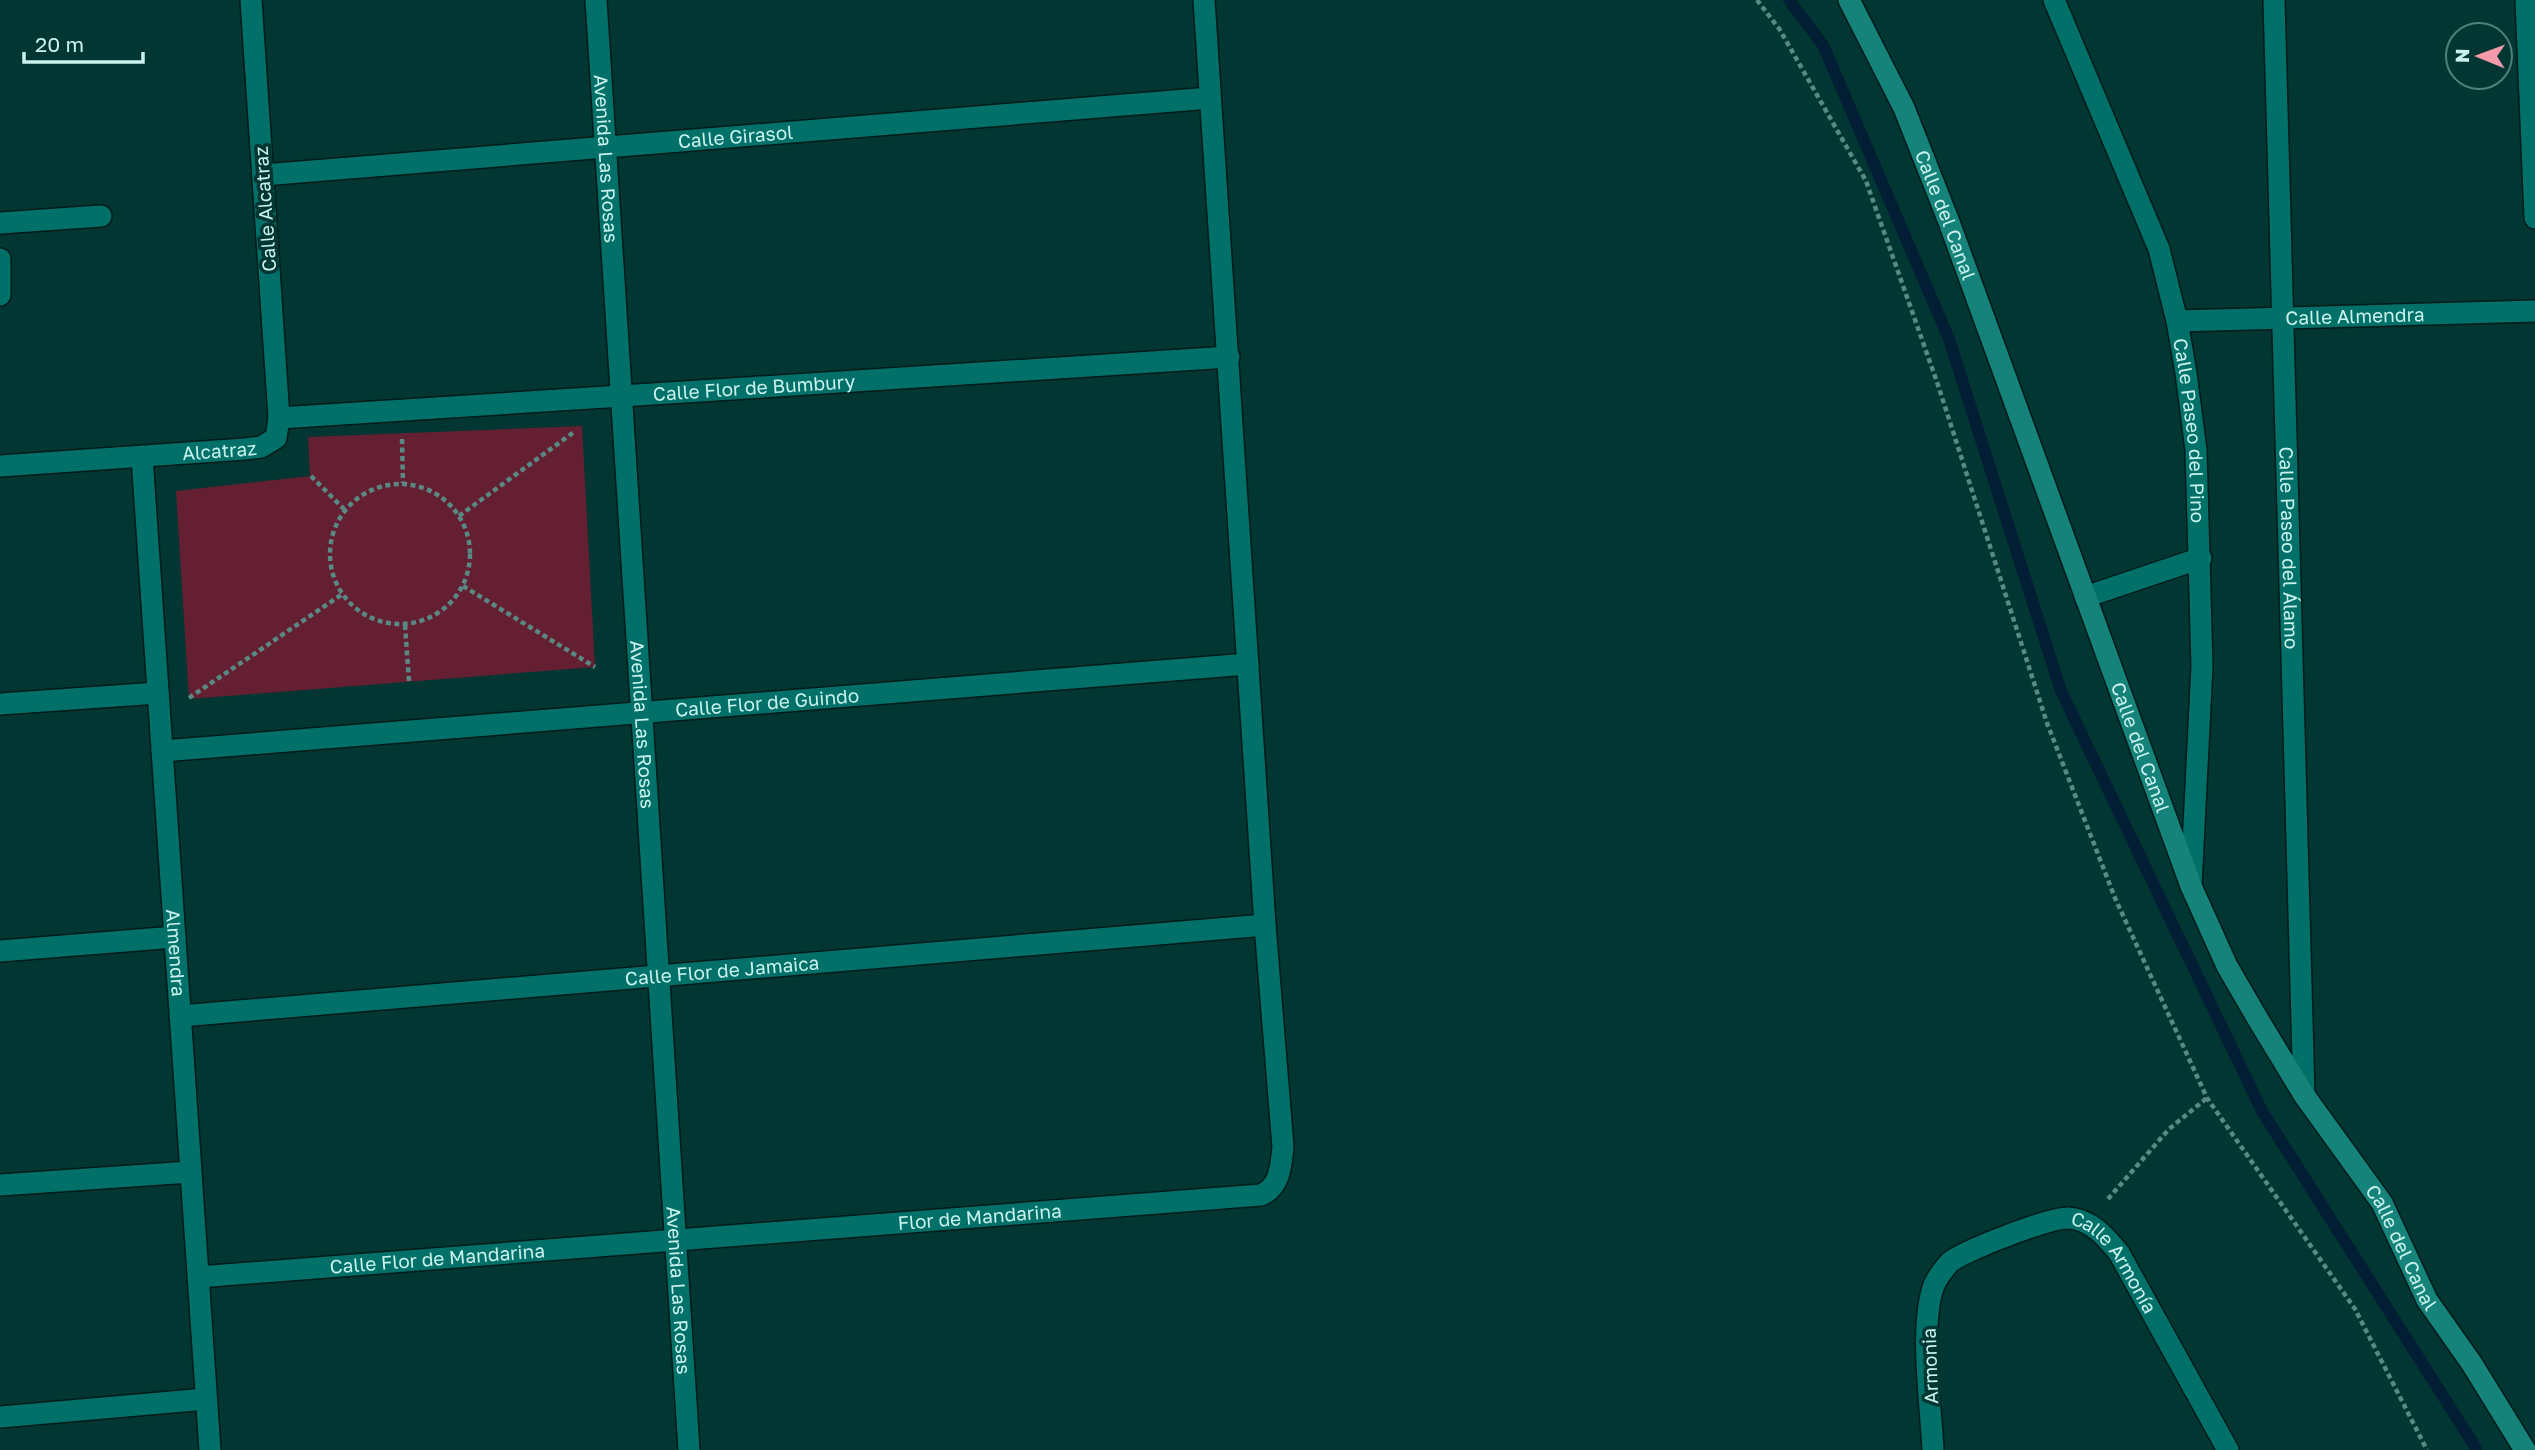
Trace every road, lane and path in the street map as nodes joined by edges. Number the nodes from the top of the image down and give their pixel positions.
1 (251, 0) edge
2 (596, 0) edge
3 (1204, 0) edge
4 (1757, 0) edge
5 (1849, 0) edge
6 (2274, 0) edge
7 (2526, 0) edge
8 (2055, 1) edge
9 (1210, 98) junction
10 (605, 147) junction
11 (263, 175) junction
12 (101, 216) dead end
13 (2535, 218) edge
14 (0, 223) edge
15 (0, 259) edge
16 (0, 295) edge
17 (2535, 312) edge
18 (2284, 318) junction
19 (2177, 321) junction
20 (1229, 357) junction
21 (621, 396) junction
22 (279, 418) junction
23 (582, 426) dead end
24 (402, 432) dead end
25 (142, 457) junction
26 (0, 466) edge
27 (311, 476) dead end
28 (403, 483) junction
29 (345, 510) junction
30 (459, 516) junction
31 (2201, 558) junction
32 (463, 586) junction
33 (342, 594) junction
34 (2085, 597) junction
35 (405, 625) junction
36 (1248, 664) junction
37 (595, 667) dead end
38 (409, 681) dead end
39 (158, 693) junction
40 (189, 699) dead end
41 (0, 704) edge
42 (641, 713) junction
43 (162, 751) junction
44 (2190, 886) junction
45 (1265, 925) junction
46 (175, 937) junction
47 (0, 951) edge
48 (658, 976) junction
49 (180, 1016) junction
50 (2304, 1095) junction
51 (2207, 1098) junction
52 (190, 1172) junction
53 (0, 1185) edge
54 (2086, 1222) junction
55 (675, 1240) junction
56 (198, 1277) junction
57 (1935, 1282) joint
58 (206, 1399) junction
59 (0, 1417) edge
60 (210, 1450) edge
61 (689, 1450) edge
62 (1933, 1450) edge
63 (2228, 1450) edge
64 (2427, 1450) edge
65 (2525, 1450) edge

1 - 11 street, Calle Alcatraz
2 - 10 street, Avenida Las Rosas
3 - 9 street
4 - 51 path
5 - 34 street, Calle del Canal
6 - 18 street, Calle Paseo del Álamo
7 - 13 street
8 - 19 street, Calle Paseo del Pino
9 - 10 street, Calle Girasol
9 - 20 street
10 - 11 street, Calle Girasol
10 - 21 street, Avenida Las Rosas
11 - 22 street, Calle Alcatraz
12 - 14 street
15 - 16 street
17 - 18 street, Calle Almendra
18 - 19 street, Calle Almendra
18 - 50 street, Calle Paseo del Álamo
19 - 31 street, Calle Paseo del Pino
20 - 21 street, Calle Flor de Bumbury
20 - 36 street
21 - 22 street, Calle Flor de Bumbury
21 - 42 street, Avenida Las Rosas
22 - 25 street, Alcatraz
23 - 30 path
24 - 28 path
25 - 26 street
25 - 39 street, Almendra
27 - 29 path
28 - 29 path
28 - 30 path
29 - 33 path
30 - 32 path
31 - 34 street
31 - 44 street, Calle Paseo del Pino
32 - 35 path
32 - 37 path
33 - 35 path
33 - 40 path
34 - 44 street, Calle del Canal
35 - 38 path
36 - 42 street, Calle Flor de Guindo
36 - 45 street
39 - 41 street
39 - 43 street, Almendra
42 - 43 street, Calle Flor de Guindo
42 - 48 street, Avenida Las Rosas
43 - 46 street, Almendra
44 - 50 street, Calle del Canal
45 - 48 street, Calle Flor de Jamaica
45 - 55 street, Flor de Mandarina
46 - 47 street
46 - 49 street, Almendra
48 - 49 street, Calle Flor de Jamaica
48 - 55 street, Avenida Las Rosas
49 - 52 street, Almendra
50 - 65 street, Calle del Canal
51 - 54 path
51 - 64 path
52 - 53 street
52 - 56 street, Almendra
54 - 57 street, Calle Armonía
54 - 63 street, Calle Armonía
55 - 56 street, Calle Flor de Mandarina
55 - 61 street, Avenida Las Rosas
56 - 58 street, Almendra
57 - 62 street, Armonia
58 - 59 street
58 - 60 street, Almendra

